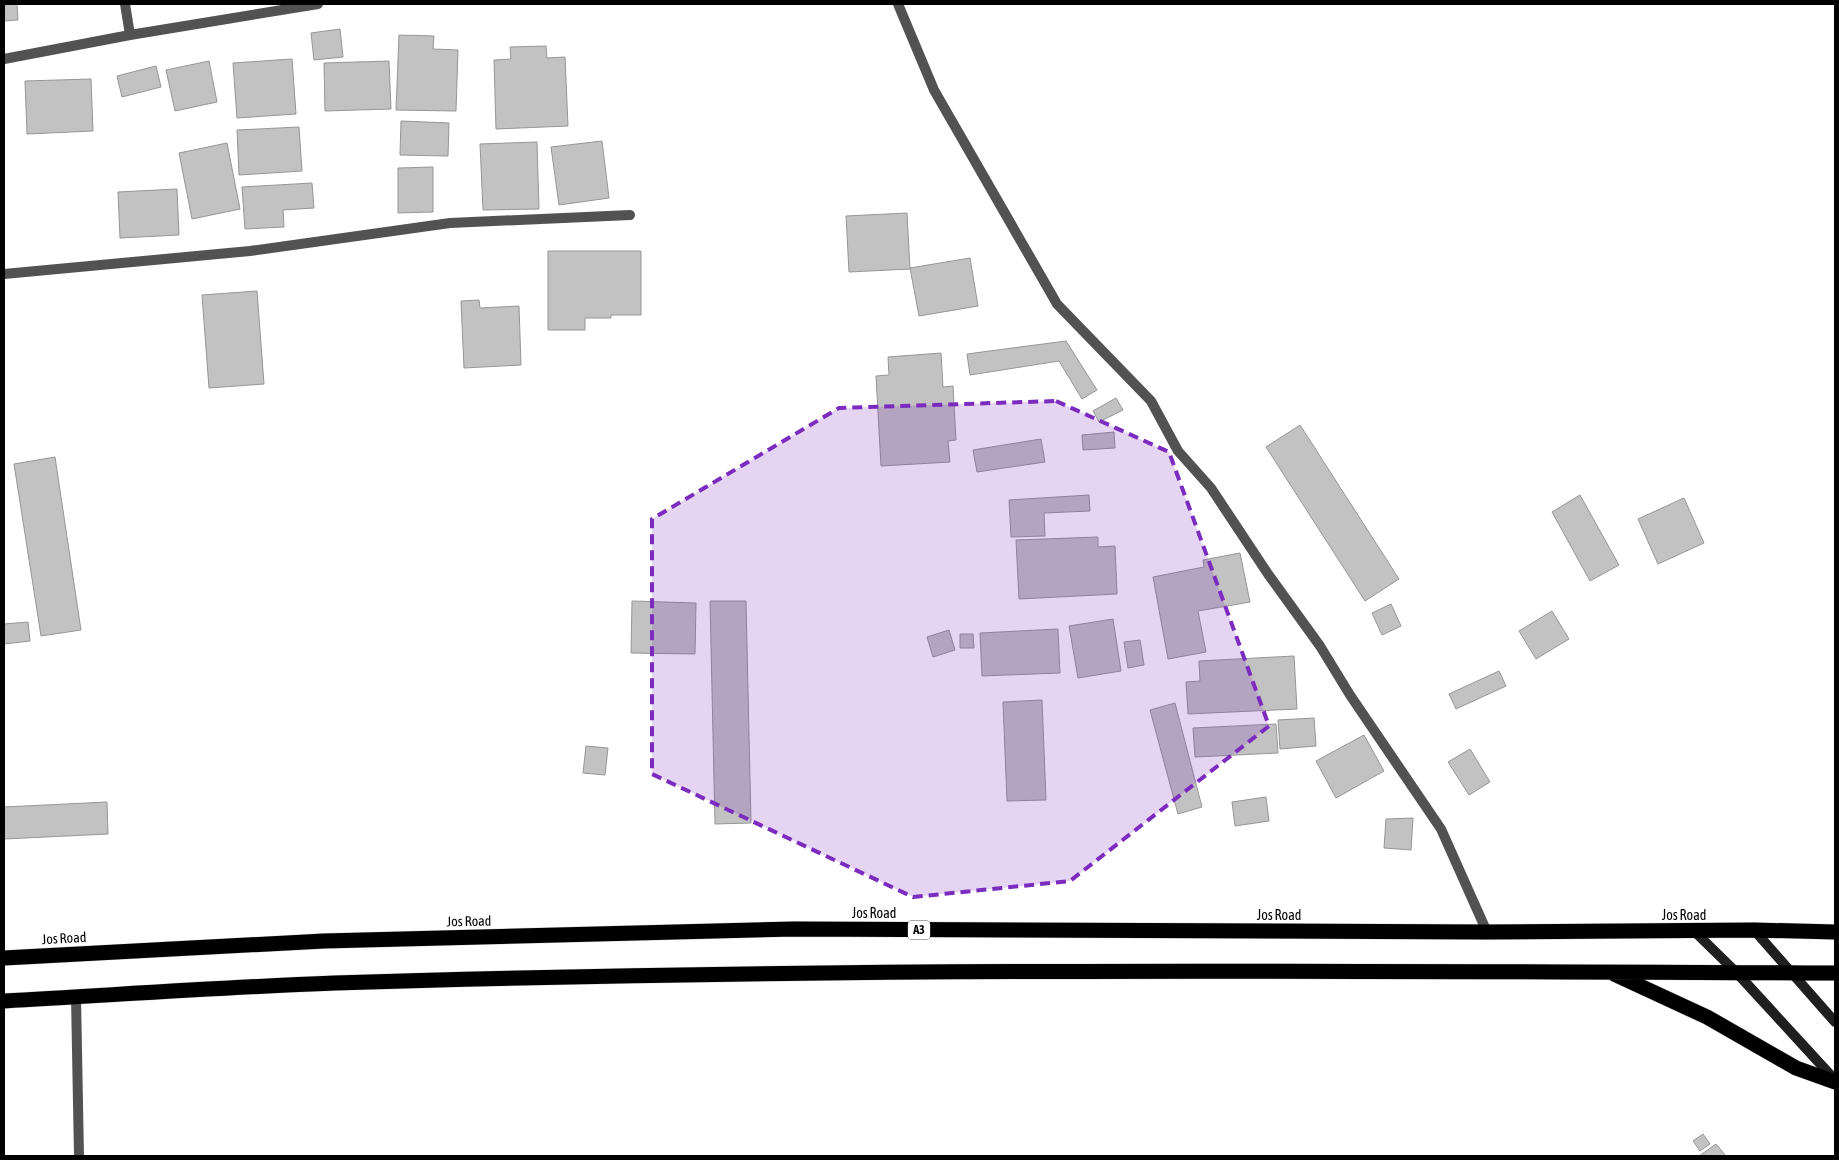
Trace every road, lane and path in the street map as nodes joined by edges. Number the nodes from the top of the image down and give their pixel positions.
1 (125, 4) edge
2 (318, 4) edge
3 (898, 4) edge
4 (130, 35) junction
5 (4, 59) edge
6 (630, 215) dead end
7 (4, 274) edge
8 (1754, 930) junction
9 (1487, 932) junction
10 (1695, 932) junction
11 (1835, 932) edge
12 (4, 958) edge
13 (1608, 972) junction
14 (1736, 972) junction
15 (1791, 973) junction
16 (1835, 973) edge
17 (76, 997) junction
18 (4, 1001) edge
19 (1835, 1022) edge
20 (1835, 1081) edge
21 (79, 1156) edge

1 - 4 street
2 - 4 street
3 - 9 street
4 - 5 street
6 - 7 street
8 - 10 highway, Jos Road / A3
8 - 11 highway, Jos Road / A3
8 - 15 street
9 - 10 highway, Jos Road / A3
9 - 12 highway, Jos Road / A3
10 - 14 street
13 - 14 highway
13 - 17 highway
13 - 20 highway
14 - 15 highway
14 - 20 street
15 - 16 highway
15 - 19 street
17 - 18 highway
17 - 21 street

